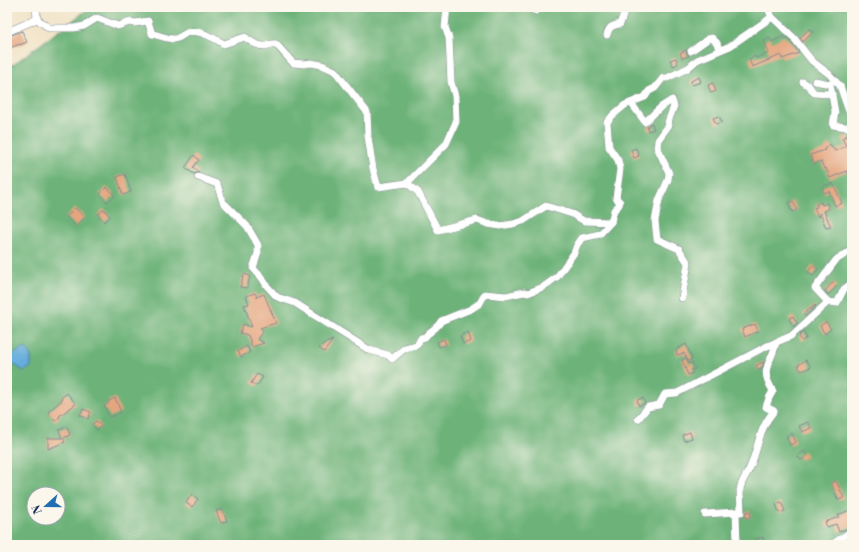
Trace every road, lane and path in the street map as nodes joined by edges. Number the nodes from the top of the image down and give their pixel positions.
1 (36, 7) edge
2 (447, 7) edge
3 (526, 7) edge
4 (622, 7) edge
5 (767, 7) edge
6 (536, 11) dead end
7 (772, 17) junction
8 (37, 19) junction
9 (7, 32) edge
10 (607, 35) dead end
11 (719, 50) junction
12 (691, 51) dead end
13 (815, 81) dead end
14 (802, 82) dead end
15 (832, 93) junction
16 (631, 103) junction
17 (852, 120) edge
18 (852, 128) edge
19 (198, 177) dead end
20 (407, 183) junction
21 (611, 222) junction
22 (852, 250) edge
23 (852, 283) edge
24 (682, 298) dead end
25 (828, 302) junction
26 (776, 342) junction
27 (638, 419) dead end
28 (736, 512) junction
29 (705, 514) dead end
30 (852, 531) edge
31 (852, 541) edge
32 (737, 545) edge
33 (831, 545) edge
34 (848, 545) edge

1 - 8 street
2 - 20 street
3 - 6 street
4 - 10 street
5 - 7 street
7 - 11 street
7 - 17 street
8 - 9 street
8 - 20 street
11 - 12 street
11 - 16 street
13 - 15 street
14 - 15 street
15 - 18 street
16 - 21 street
16 - 24 street
19 - 21 street
20 - 21 street
22 - 25 street
23 - 25 street
25 - 26 street
26 - 27 street
26 - 28 street
28 - 29 street
28 - 32 street
30 - 33 street
31 - 34 street

